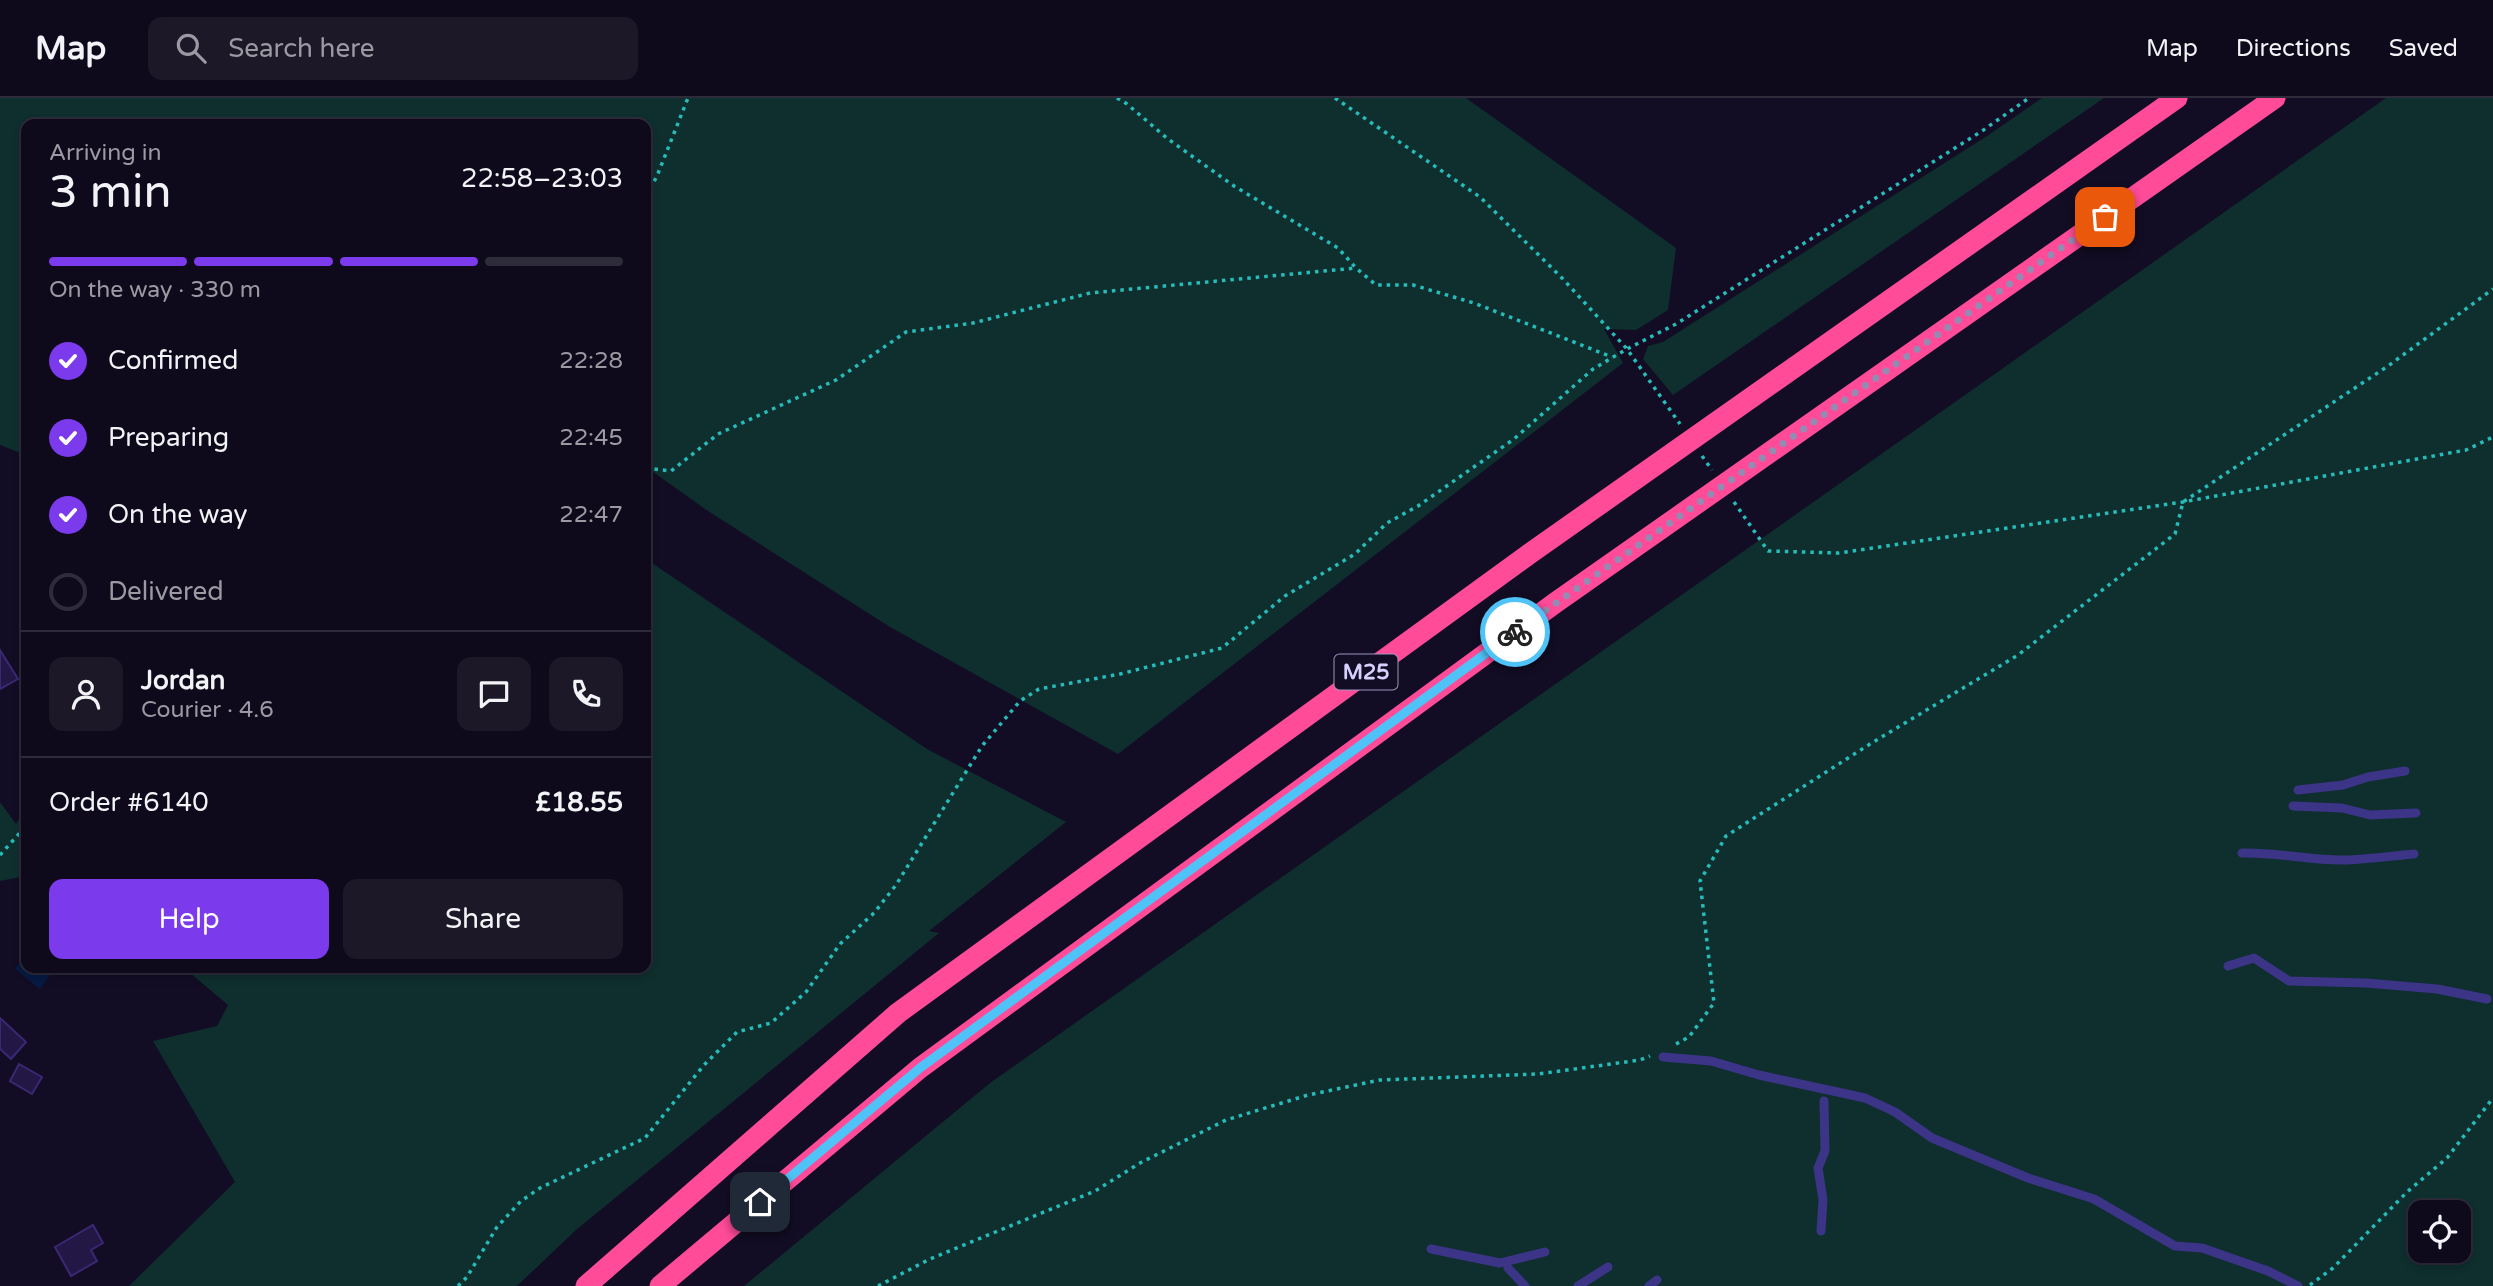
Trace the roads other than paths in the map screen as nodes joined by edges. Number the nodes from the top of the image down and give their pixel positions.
1 (2177, 98) edge
2 (2275, 98) edge
3 (2405, 771) dead end
4 (2298, 790) dead end
5 (2292, 806) dead end
6 (2416, 813) dead end
7 (2242, 853) dead end
8 (2414, 854) dead end
9 (2228, 966) dead end
10 (2487, 999) dead end
11 (1664, 1053) road end
12 (1824, 1101) dead end
13 (1821, 1231) dead end
14 (1432, 1249) dead end
15 (1545, 1252) dead end
16 (1508, 1268) dead end
17 (1608, 1268) dead end
18 (586, 1286) edge
19 (660, 1286) edge
20 (1525, 1286) edge
21 (1578, 1286) edge
22 (2298, 1286) edge

1 - 18 highway, M25
2 - 19 highway, M25
3 - 4 lane
5 - 6 lane
7 - 8 lane
9 - 10 lane
11 - 22 lane
12 - 13 lane
14 - 15 lane
16 - 20 lane
17 - 21 lane

